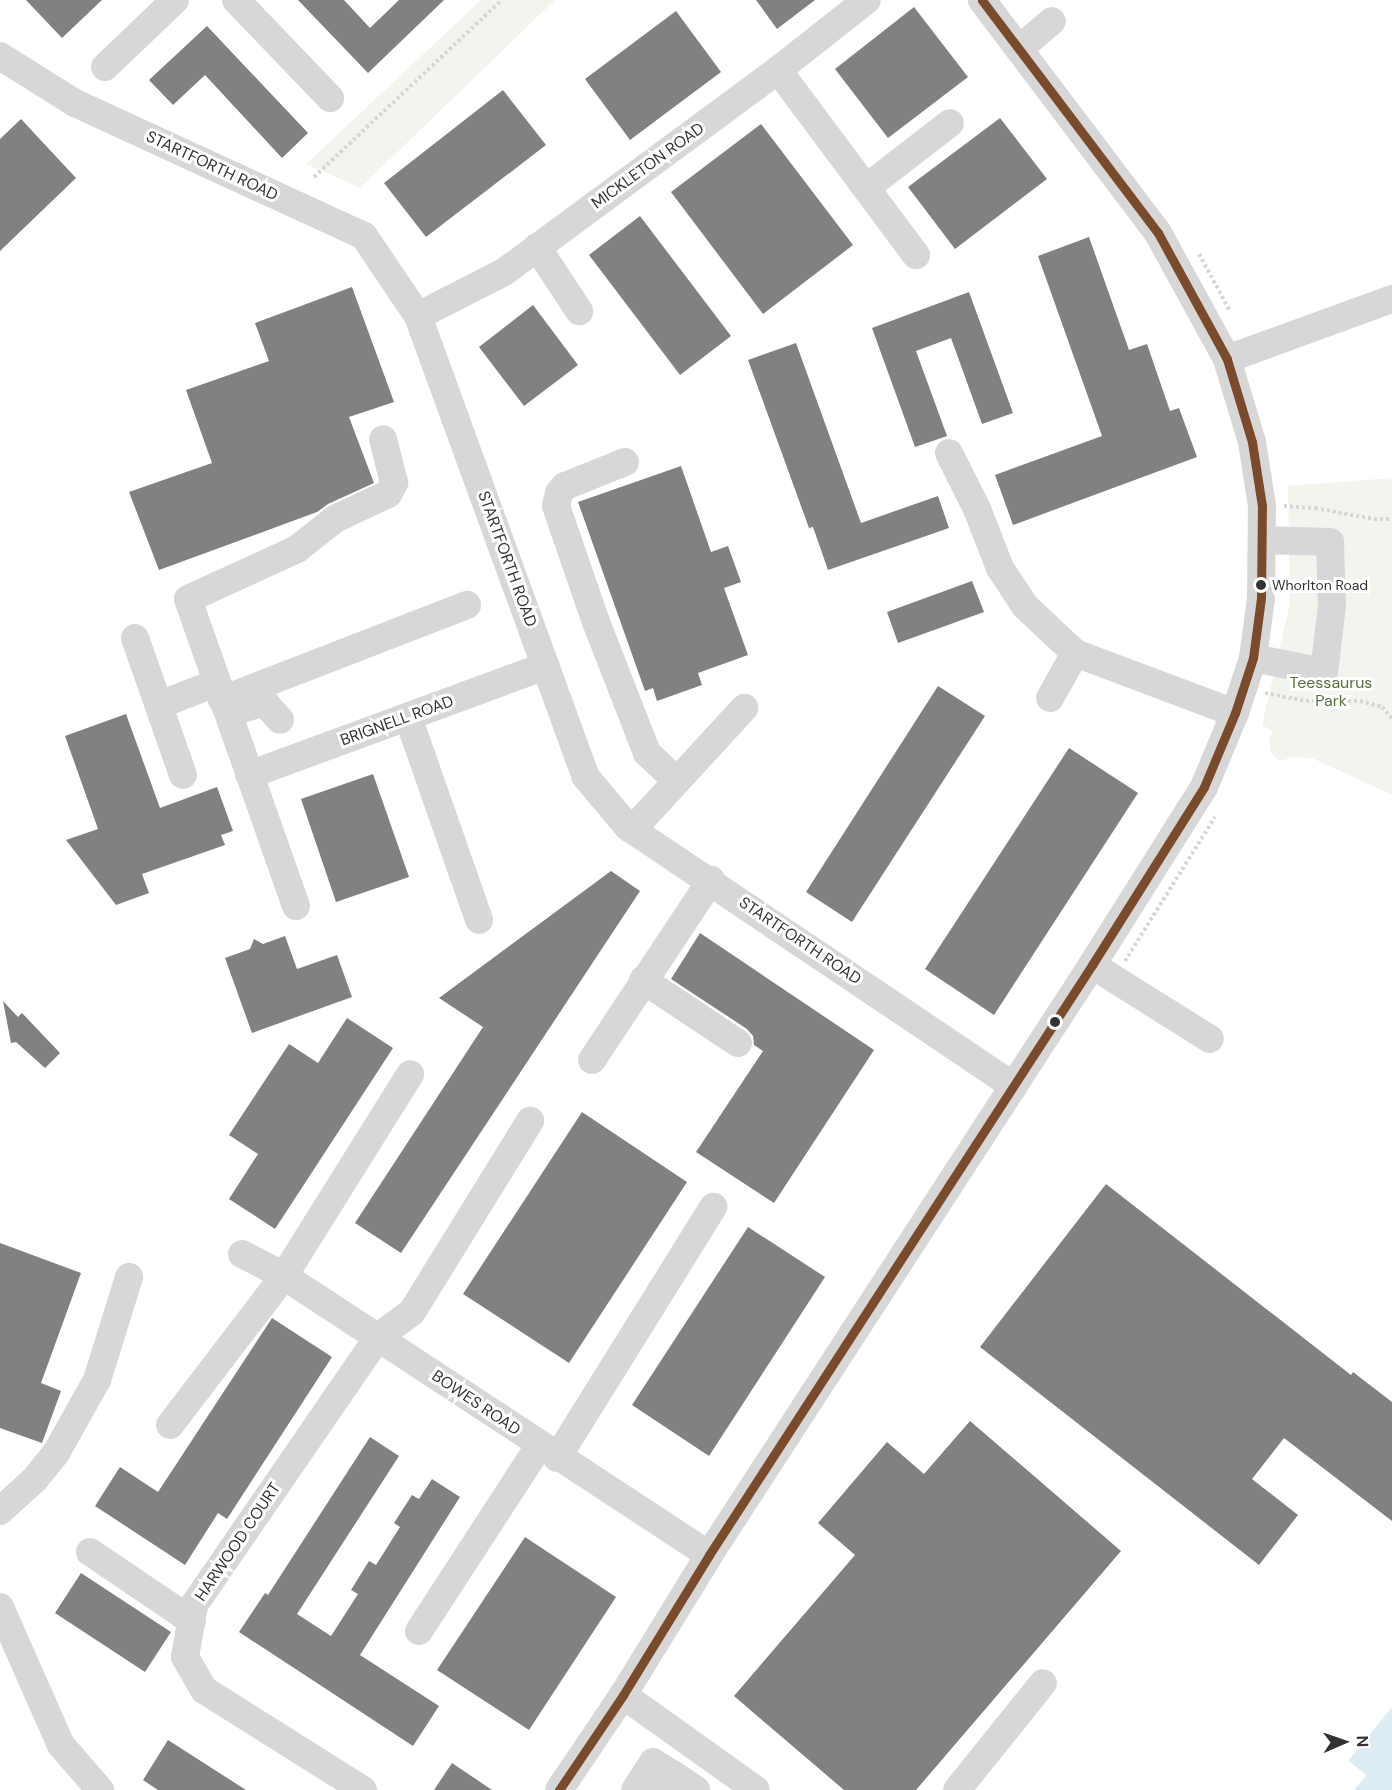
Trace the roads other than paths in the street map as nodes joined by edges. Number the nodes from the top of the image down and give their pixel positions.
1 (175, 0) edge
2 (236, 0) edge
3 (867, 0) edge
4 (982, 0) edge
5 (1052, 21) dead end
6 (1019, 49) junction
7 (1, 58) edge
8 (105, 67) dead end
9 (778, 70) junction
10 (330, 98) dead end
11 (950, 123) dead end
12 (866, 188) junction
13 (537, 247) junction
14 (916, 255) dead end
15 (1392, 299) edge
16 (579, 310) dead end
17 (418, 316) junction
18 (1227, 359) junction
19 (383, 439) dead end
20 (949, 453) dead end
21 (625, 462) dead end
22 (1263, 540) junction
23 (467, 605) dead end
24 (135, 639) dead end
25 (1075, 653) junction
26 (1253, 658) junction
27 (546, 666) junction
28 (221, 696) junction
29 (1050, 698) dead end
30 (159, 705) junction
31 (744, 708) dead end
32 (1236, 713) junction
33 (408, 717) junction
34 (280, 720) dead end
35 (183, 775) dead end
36 (249, 775) junction
37 (676, 782) junction
38 (632, 830) junction
39 (711, 880) junction
40 (296, 906) dead end
41 (479, 920) dead end
42 (1092, 965) junction
43 (643, 980) junction
44 (1210, 1039) dead end
45 (738, 1043) dead end
46 (592, 1059) dead end
47 (410, 1074) dead end
48 (1014, 1086) junction
49 (530, 1121) dead end
50 (713, 1207) dead end
51 (242, 1254) dead end
52 (284, 1276) junction
53 (129, 1277) dead end
54 (378, 1337) junction
55 (170, 1425) dead end
56 (548, 1452) junction
57 (0, 1511) edge
58 (90, 1552) dead end
59 (709, 1555) junction
60 (0, 1607) edge
61 (192, 1620) junction
62 (419, 1631) dead end
63 (1043, 1683) dead end
64 (623, 1695) junction
65 (678, 1785) edge
66 (741, 1786) edge
67 (100, 1790) edge
68 (363, 1790) edge
69 (559, 1790) edge
70 (635, 1790) edge
71 (957, 1790) edge

1 - 8 street
2 - 10 street
3 - 9 street, MICKLETON ROAD
4 - 6 street
5 - 6 street
6 - 18 street
7 - 17 street, STARTFORTH ROAD
9 - 12 street
9 - 13 street, MICKLETON ROAD
11 - 12 street
12 - 14 street
13 - 16 street
13 - 17 street, MICKLETON ROAD
15 - 18 street
17 - 27 street, STARTFORTH ROAD
18 - 22 street
19 - 28 street
20 - 25 street
21 - 37 street
22 - 26 street
22 - 26 street
23 - 28 street
24 - 30 street
25 - 29 street
25 - 32 street
26 - 32 street
27 - 33 street, BRIGNELL ROAD
27 - 38 street, STARTFORTH ROAD
28 - 30 street
28 - 34 street
28 - 36 street
30 - 35 street
31 - 37 street
32 - 42 street
33 - 36 street, BRIGNELL ROAD
33 - 41 street
36 - 40 street
37 - 38 street
38 - 39 street, STARTFORTH ROAD
39 - 43 street
39 - 48 street, STARTFORTH ROAD
42 - 44 street
42 - 48 street
43 - 45 street
43 - 46 street
47 - 52 street
48 - 59 street
49 - 54 street, HARWOOD COURT
50 - 56 street
51 - 52 street, BOWES ROAD
52 - 54 street, BOWES ROAD
52 - 55 street
53 - 57 street
54 - 56 street, BOWES ROAD
54 - 61 street, HARWOOD COURT
56 - 59 street, BOWES ROAD
56 - 62 street
58 - 61 street
59 - 64 street
60 - 67 street
61 - 68 street, HARWOOD COURT
63 - 71 street
64 - 66 street
64 - 69 street
65 - 70 street

